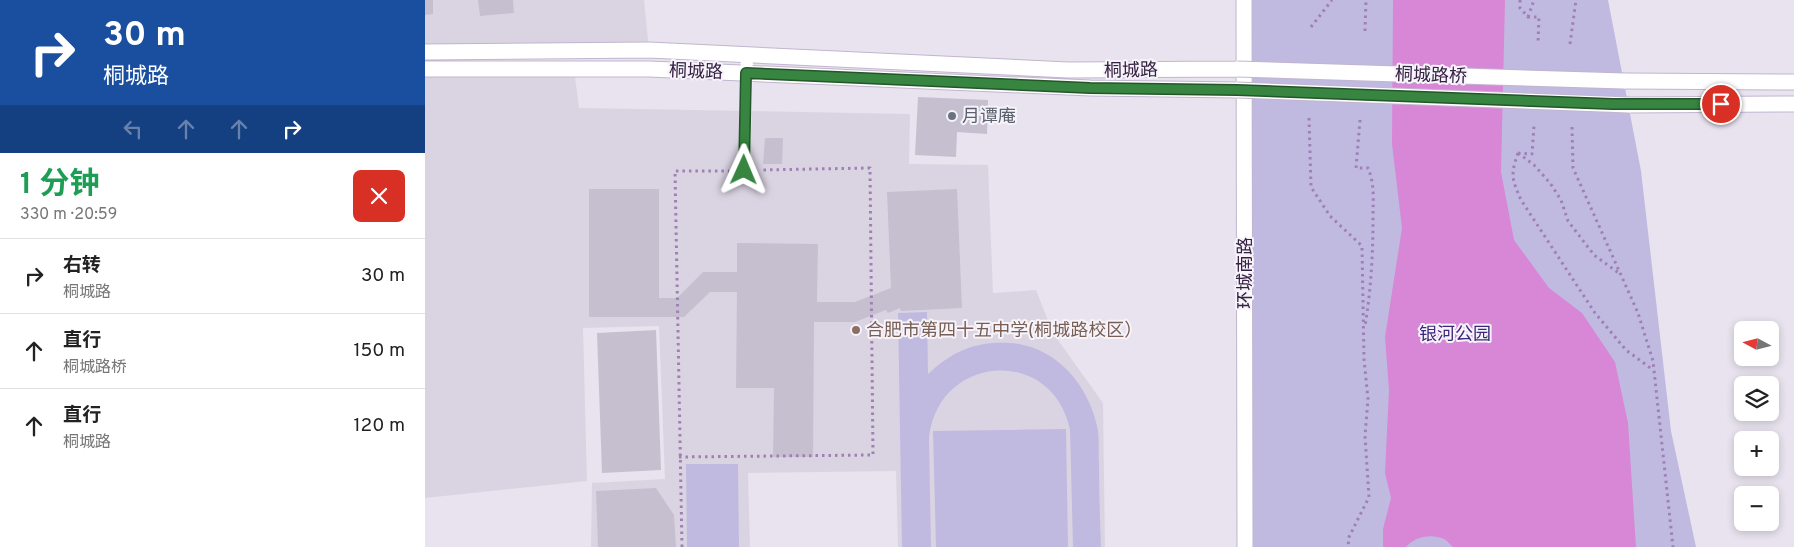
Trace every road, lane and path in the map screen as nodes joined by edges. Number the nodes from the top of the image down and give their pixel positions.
1 (1245, 0) edge
2 (1332, 0) edge
3 (1366, 0) edge
4 (1520, 0) edge
5 (1533, 0) edge
6 (1576, 0) edge
7 (1528, 17) junction
8 (1311, 27) dead end
9 (1365, 31) dead end
10 (1538, 42) dead end
11 (1571, 44) dead end
12 (425, 52) edge
13 (747, 55) junction
14 (1237, 69) joint
15 (425, 70) edge
16 (746, 73) junction
17 (1794, 82) edge
18 (1237, 90) joint
19 (1794, 104) edge
20 (1309, 118) dead end
21 (1359, 120) dead end
22 (1534, 126) dead end
23 (1572, 127) dead end
24 (1518, 153) junction
25 (744, 170) junction
26 (1621, 275) junction
27 (1363, 333) junction
28 (1653, 370) junction
29 (679, 457) junction
30 (682, 547) edge
31 (1245, 547) edge
32 (1349, 547) edge
33 (1673, 547) edge

1 - 31 street, 环城南路
2 - 8 path
3 - 9 path
4 - 7 path
5 - 7 path
6 - 11 path
7 - 10 path
12 - 13 street, 桐城路
13 - 14 street, 桐城路
13 - 16 lane
14 - 17 street, 桐城路桥, bridge
15 - 16 street, 桐城路
16 - 18 street, 桐城路
16 - 25 lane
18 - 19 street, 桐城路桥, bridge
20 - 27 path
21 - 27 path
22 - 24 path
23 - 26 path
24 - 26 path
24 - 28 path
25 - 29 path
25 - 29 path
26 - 28 path
27 - 32 path
28 - 33 path
29 - 30 path

